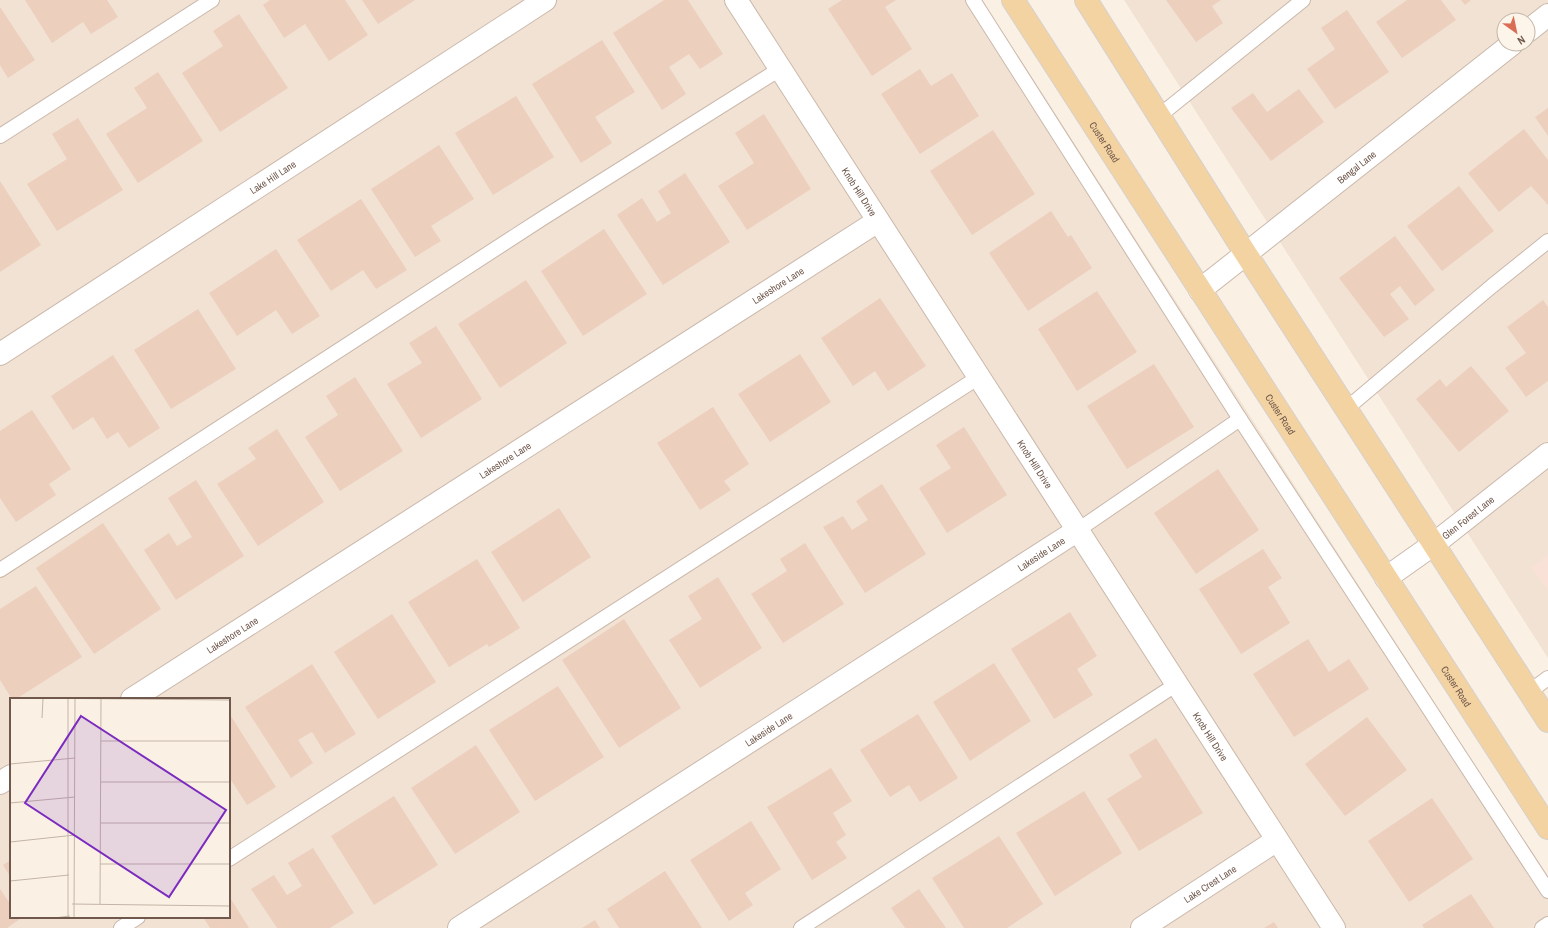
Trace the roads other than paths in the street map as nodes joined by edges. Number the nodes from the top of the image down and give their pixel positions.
1 (212, 0) edge
2 (545, 0) edge
3 (736, 0) edge
4 (973, 0) edge
5 (1013, 0) edge
6 (1086, 0) edge
7 (1303, 0) edge
8 (1548, 15) edge
9 (1536, 25) edge
10 (1502, 52) edge
11 (780, 69) junction
12 (1159, 116) junction
13 (0, 136) edge
14 (878, 221) junction
15 (1548, 241) edge
16 (1246, 254) junction
17 (1200, 290) junction
18 (0, 354) edge
19 (979, 377) junction
20 (1346, 409) junction
21 (1240, 419) junction
22 (1548, 454) edge
23 (1078, 530) junction
24 (1434, 544) junction
25 (0, 570) edge
26 (1386, 578) junction
27 (1548, 678) edge
28 (1177, 684) junction
29 (1529, 692) junction
30 (134, 698) edge
31 (1548, 721) edge
32 (10, 777) edge
33 (0, 783) edge
34 (1548, 828) edge
35 (1277, 840) junction
36 (230, 857) edge
37 (1548, 891) edge
38 (136, 918) edge
39 (1548, 924) edge
40 (121, 928) edge
41 (459, 928) edge
42 (801, 928) edge
43 (1142, 928) edge
44 (1334, 928) edge
45 (1542, 928) edge

1 - 13 lane
2 - 18 street, Lake Hill Lane
3 - 11 street, Knob Hill Drive
4 - 21 lane
5 - 17 main road, Custer Road
6 - 12 main road
7 - 12 lane
8 - 9 street
10 - 16 street, Bengal Lane
11 - 14 street, Knob Hill Drive
11 - 25 lane
12 - 16 main road
14 - 19 street, Knob Hill Drive
14 - 30 street, Lakeshore Lane
15 - 20 lane
16 - 17 street, Bengal Lane
16 - 20 main road
17 - 26 main road, Custer Road
19 - 23 street, Knob Hill Drive
19 - 36 lane
20 - 24 main road
21 - 23 lane
21 - 37 lane
22 - 24 street, Glen Forest Lane
23 - 28 street, Knob Hill Drive
23 - 41 street, Lakeside Lane
24 - 26 street, Glen Forest Lane
24 - 29 main road
26 - 34 main road, Custer Road
27 - 29 lane
28 - 35 street, Knob Hill Drive
28 - 42 lane
29 - 31 main road
32 - 33 street
35 - 43 street, Lake Crest Lane
35 - 44 street, Knob Hill Drive
38 - 40 lane
39 - 45 lane

